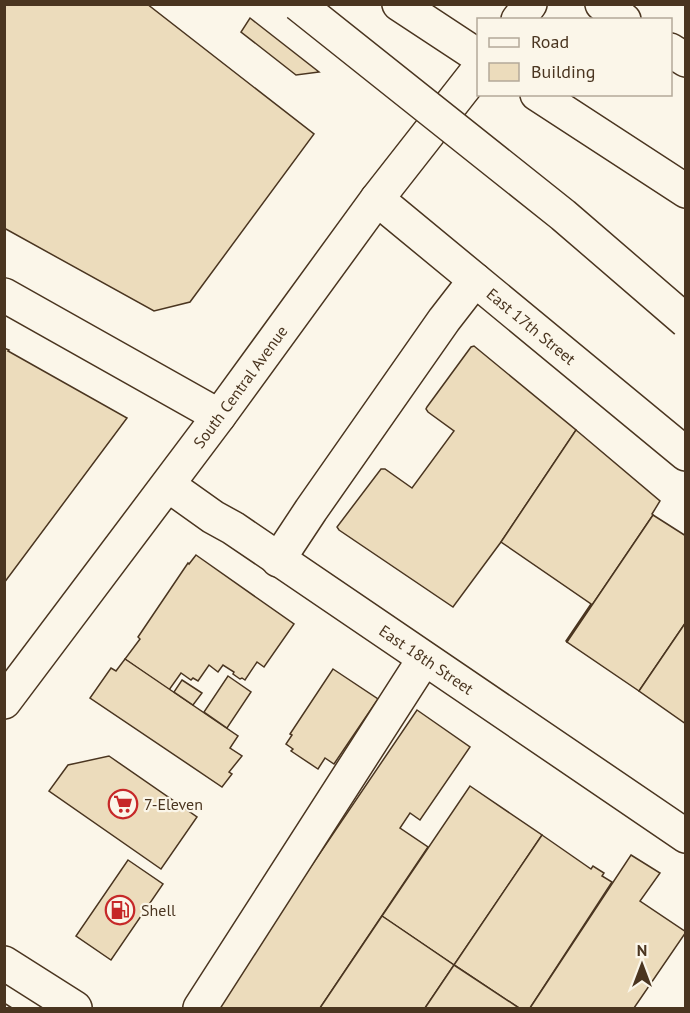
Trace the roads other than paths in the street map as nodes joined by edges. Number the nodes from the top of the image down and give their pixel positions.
1 (298, 4) edge
2 (399, 4) edge
3 (530, 4) edge
4 (602, 4) edge
5 (520, 18) edge
6 (621, 18) edge
7 (672, 51) edge
8 (477, 55) edge
9 (686, 60) edge
10 (477, 71) edge
11 (540, 96) edge
12 (686, 191) edge
13 (377, 199) junction
14 (475, 280) junction
15 (4, 295) edge
16 (686, 321) edge
17 (219, 416) junction
18 (686, 454) edge
19 (168, 485) junction
20 (278, 560) junction
21 (424, 658) junction
22 (4, 702) edge
23 (686, 836) edge
24 (4, 963) edge
25 (75, 1008) edge
26 (200, 1008) edge

1 - 16 main road, bridge
2 - 8 main road
3 - 5 main road
4 - 6 main road
7 - 9 main road
10 - 13 main road, South Central Avenue
11 - 12 main road
13 - 14 main road, East 17th Street
13 - 17 main road, South Central Avenue
14 - 18 main road, East 17th Street
14 - 20 main road
15 - 17 main road
17 - 19 main road, South Central Avenue
19 - 20 main road, East 18th Street
19 - 22 main road, South Central Avenue
20 - 21 main road, East 18th Street
21 - 23 main road, East 18th Street
21 - 26 main road
24 - 25 main road

